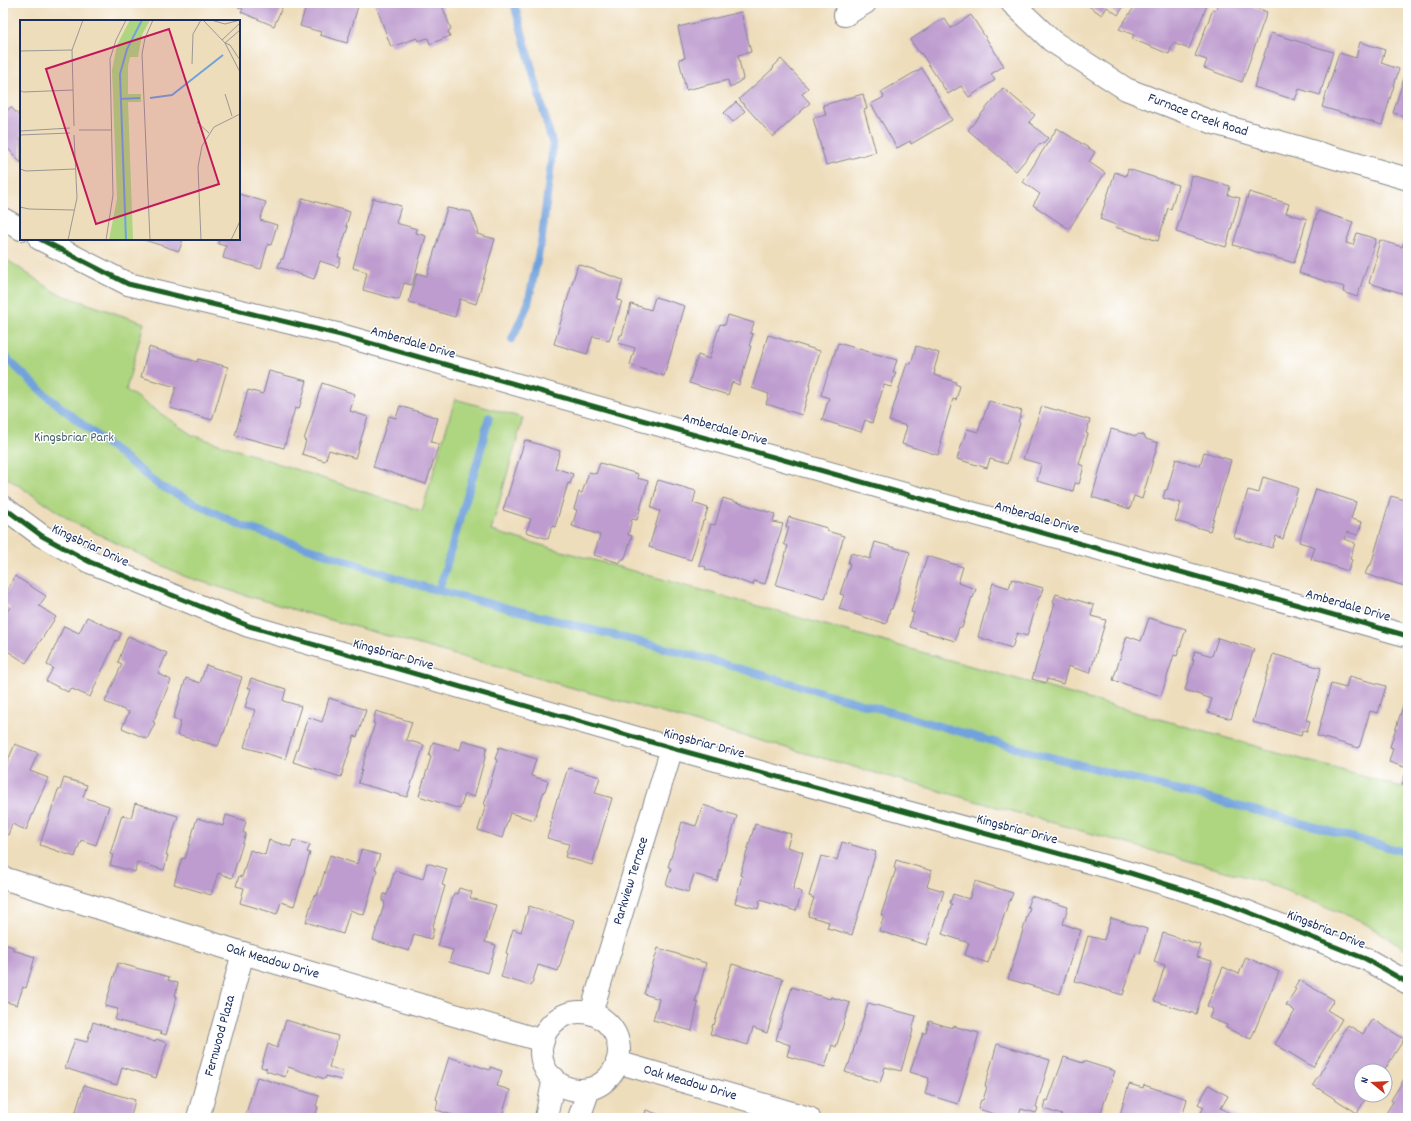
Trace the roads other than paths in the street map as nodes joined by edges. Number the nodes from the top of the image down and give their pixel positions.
1 (865, 3) edge
2 (1012, 3) edge
3 (845, 15) dead end
4 (1408, 179) edge
5 (3, 219) edge
6 (20, 228) edge
7 (42, 240) edge
8 (3, 507) edge
9 (1408, 636) edge
10 (672, 748) junction
11 (3, 878) edge
12 (243, 954) junction
13 (1408, 983) edge
14 (591, 1013) junction
15 (543, 1041) junction
16 (617, 1062) junction
17 (554, 1078) junction
18 (589, 1088) junction
19 (198, 1118) edge
20 (546, 1118) edge
21 (579, 1118) edge
22 (809, 1118) edge

1 - 3 street
2 - 4 street, Furnace Creek Road
5 - 6 street
7 - 9 street, Amberdale Drive
8 - 10 street, Kingsbriar Drive
10 - 13 street, Kingsbriar Drive
10 - 14 street, Parkview Terrace
11 - 12 street, Oak Meadow Drive
12 - 15 street, Oak Meadow Drive
12 - 19 street, Fernwood Plaza
14 - 15 street
14 - 16 street
15 - 17 street
16 - 18 street
16 - 22 street, Oak Meadow Drive
17 - 18 street
17 - 20 street
18 - 21 street

